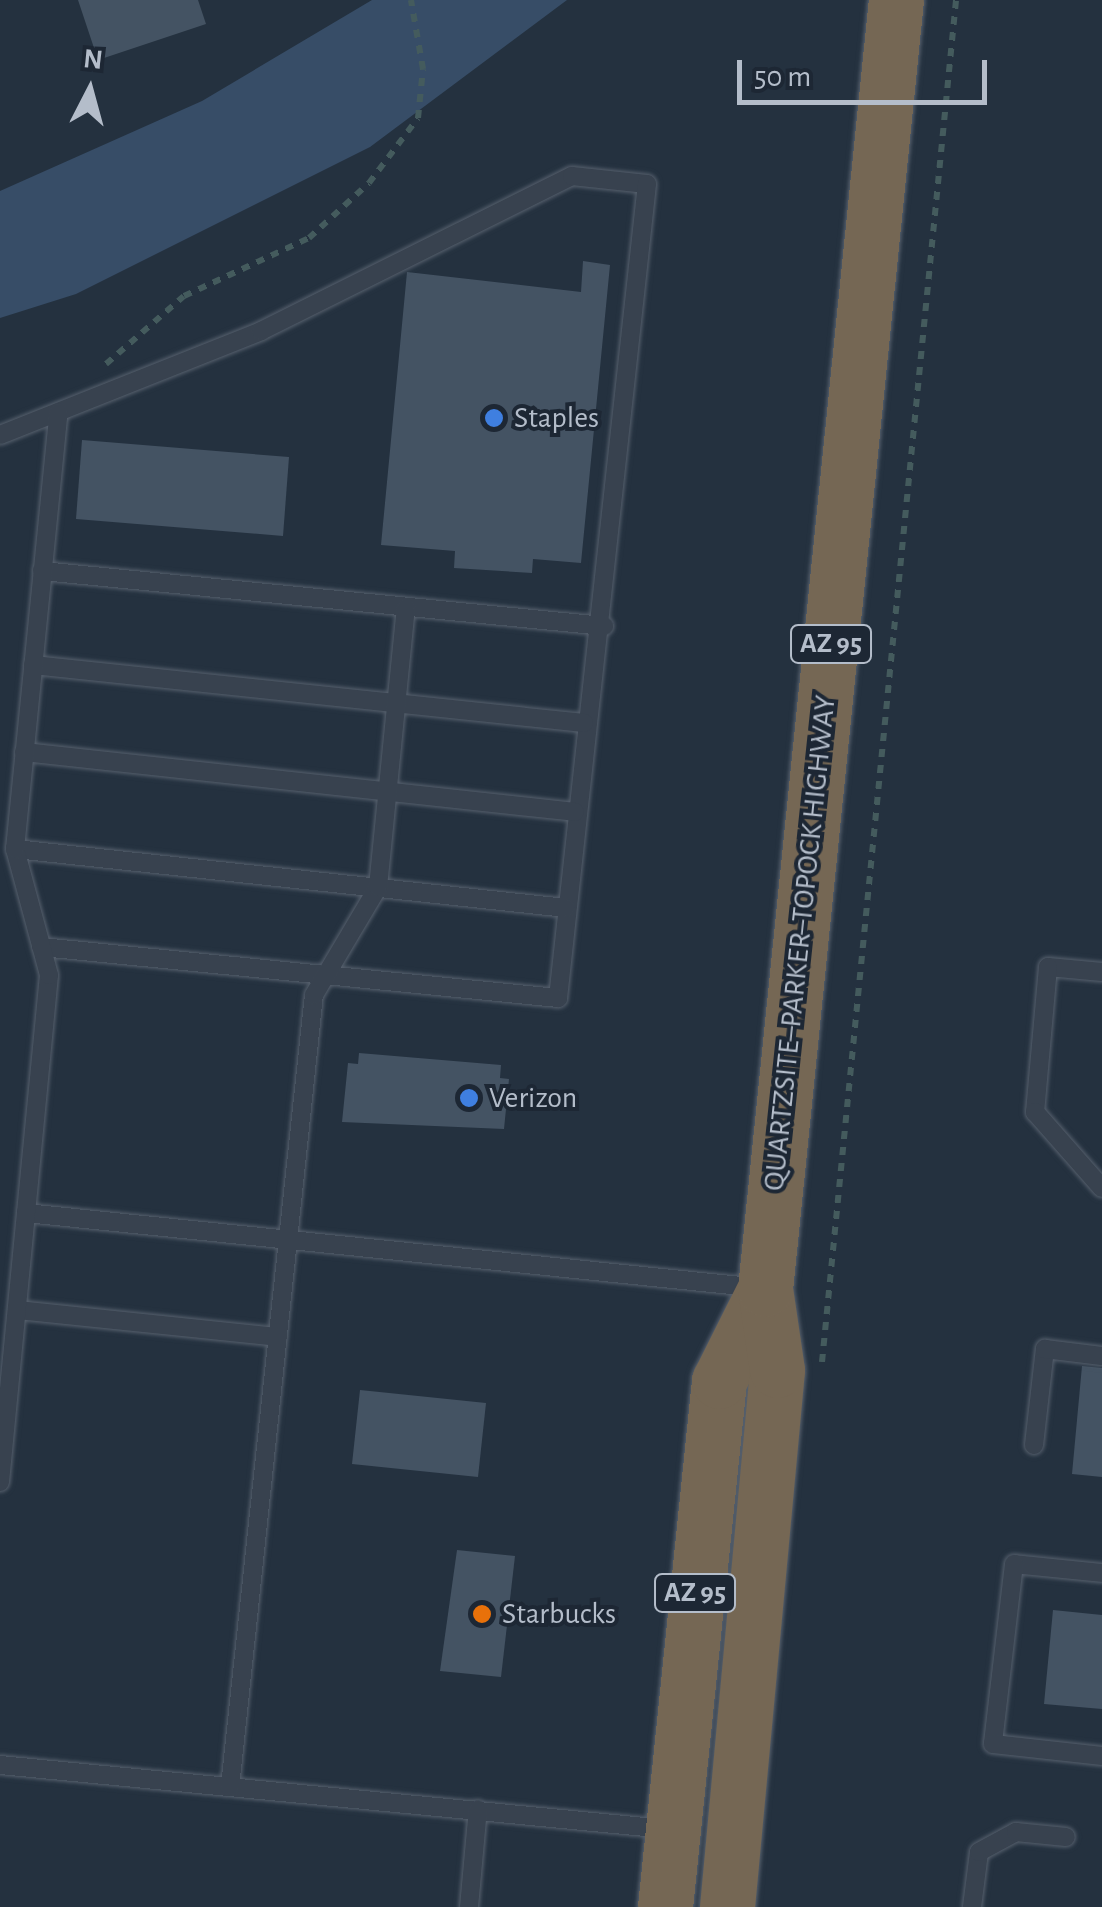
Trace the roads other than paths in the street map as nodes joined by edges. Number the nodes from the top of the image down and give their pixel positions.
1 (896, 0) edge
2 (59, 412) junction
3 (0, 435) edge
4 (42, 571) junction
5 (406, 606) junction
6 (604, 626) junction
7 (33, 665) junction
8 (397, 701) junction
9 (584, 722) junction
10 (24, 752) junction
11 (388, 790) junction
12 (576, 812) junction
13 (14, 850) junction
14 (378, 887) junction
15 (566, 908) junction
16 (42, 947) junction
17 (1102, 972) edge
18 (326, 975) junction
19 (1102, 1188) edge
20 (26, 1213) junction
21 (288, 1240) junction
22 (766, 1289) junction
23 (17, 1310) junction
24 (278, 1336) junction
25 (1102, 1356) edge
26 (1034, 1445) dead end
27 (0, 1482) edge
28 (1102, 1573) edge
29 (1102, 1756) edge
30 (0, 1765) edge
31 (230, 1786) junction
32 (478, 1809) junction
33 (672, 1829) junction
34 (1066, 1837) dead end
35 (469, 1907) edge
36 (664, 1907) edge
37 (727, 1907) edge
38 (972, 1907) edge

1 - 22 highway, QUARTZSITE–PARKER–TOPOCK HIGHWAY / AZ 95
2 - 3 lane
2 - 4 lane
2 - 6 lane
4 - 5 lane
4 - 7 lane
5 - 6 lane
5 - 8 lane
6 - 9 lane
7 - 8 lane
7 - 10 lane
8 - 9 lane
8 - 11 lane
9 - 12 lane
10 - 11 lane
10 - 13 lane
11 - 12 lane
11 - 14 lane
12 - 15 lane
13 - 14 lane
13 - 16 lane
14 - 15 lane
14 - 18 lane
15 - 18 lane
16 - 18 lane
16 - 20 lane
17 - 19 lane
18 - 21 lane
20 - 21 lane
20 - 23 lane
21 - 22 lane
21 - 24 lane
22 - 33 highway, QUARTZSITE–PARKER–TOPOCK HIGHWAY / AZ 95
22 - 37 highway, QUARTZSITE–PARKER–TOPOCK HIGHWAY / AZ 95
23 - 24 lane
23 - 27 lane
24 - 31 lane
25 - 26 lane
28 - 29 lane
30 - 31 lane
31 - 32 lane
32 - 33 lane
32 - 35 lane
33 - 36 highway, QUARTZSITE–PARKER–TOPOCK HIGHWAY / AZ 95
34 - 38 lane

